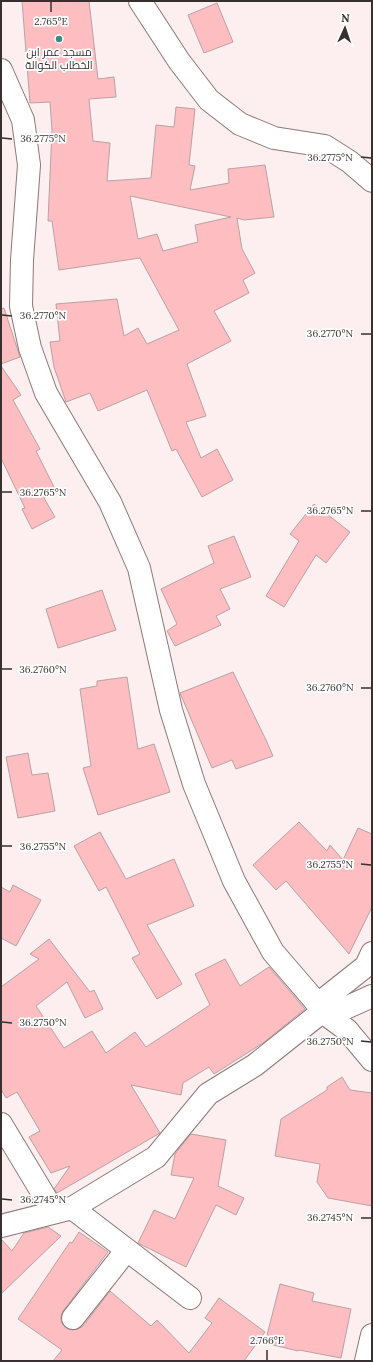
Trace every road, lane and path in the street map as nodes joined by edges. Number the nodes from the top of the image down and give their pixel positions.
1 (140, 1) edge
2 (1, 70) edge
3 (372, 181) edge
4 (372, 953) edge
5 (372, 996) edge
6 (323, 1010) junction
7 (347, 1030) junction
8 (372, 1039) edge
9 (372, 1060) edge
10 (1, 1124) edge
11 (63, 1210) junction
12 (1, 1226) edge
13 (126, 1251) junction
14 (190, 1298) dead end
15 (73, 1318) dead end

1 - 3 street
2 - 6 street
4 - 6 street
5 - 6 street
6 - 7 street
6 - 11 street
7 - 8 street
7 - 9 street
10 - 11 street
11 - 12 street
11 - 13 street
13 - 14 street
13 - 15 street

